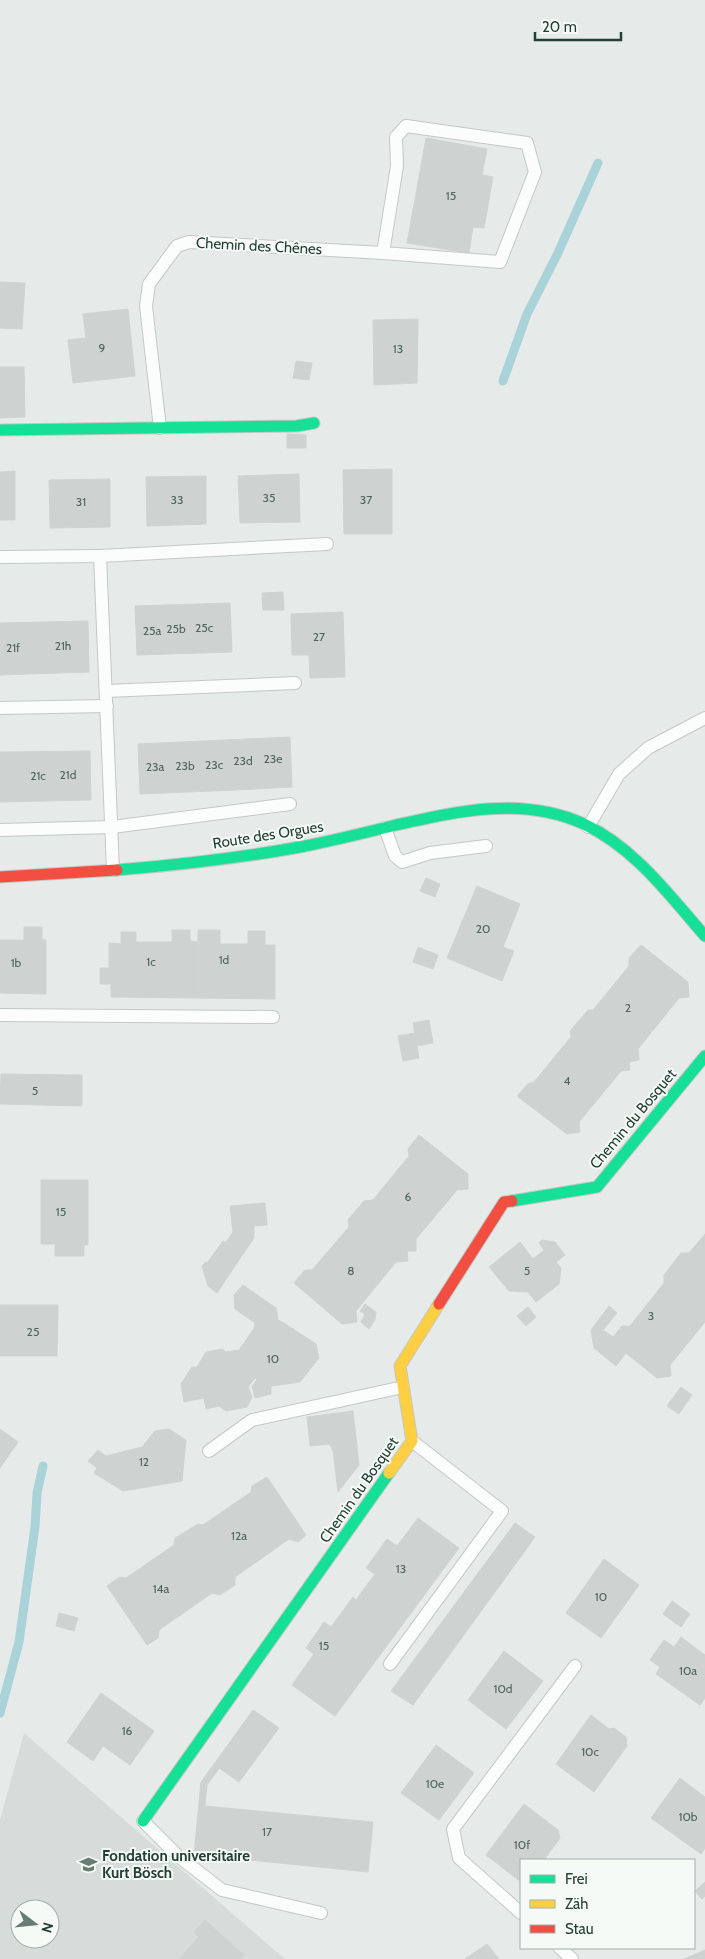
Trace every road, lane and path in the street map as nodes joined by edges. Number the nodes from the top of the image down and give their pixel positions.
1 (383, 253) junction
2 (314, 423) dead end
3 (160, 428) junction
4 (0, 430) edge
5 (327, 544) dead end
6 (100, 556) junction
7 (0, 557) edge
8 (296, 683) dead end
9 (106, 691) junction
10 (107, 706) junction
11 (0, 708) edge
12 (705, 718) edge
13 (290, 804) dead end
14 (112, 827) junction
15 (588, 827) junction
16 (384, 828) junction
17 (0, 830) edge
18 (486, 846) dead end
19 (113, 870) junction
20 (0, 877) edge
21 (705, 936) edge
22 (0, 1016) edge
23 (273, 1017) dead end
24 (705, 1056) edge
25 (403, 1388) junction
26 (412, 1442) junction
27 (209, 1451) dead end
28 (390, 1664) dead end
29 (575, 1666) dead end
30 (144, 1820) joint
31 (520, 1912) edge
32 (321, 1913) dead end
33 (561, 1949) edge
34 (572, 1959) edge

1 - 1 lane, Chemin des Chênes
1 - 3 lane, Chemin des Chênes
2 - 3 street
3 - 4 street
5 - 6 lane
6 - 7 lane
6 - 9 lane
8 - 9 lane
9 - 10 lane
10 - 11 lane
10 - 14 lane
12 - 15 lane
13 - 14 lane
14 - 17 lane
14 - 19 lane
15 - 16 street, Route des Orgues
15 - 21 street, Route des Orgues
16 - 18 lane
16 - 19 street, Route des Orgues
19 - 20 street, Route des Orgues
22 - 23 lane
24 - 25 street, Chemin du Bosquet
25 - 26 street, Chemin du Bosquet
25 - 27 lane
26 - 28 lane
26 - 30 street, Chemin du Bosquet
29 - 31 lane
30 - 32 lane
33 - 34 lane

